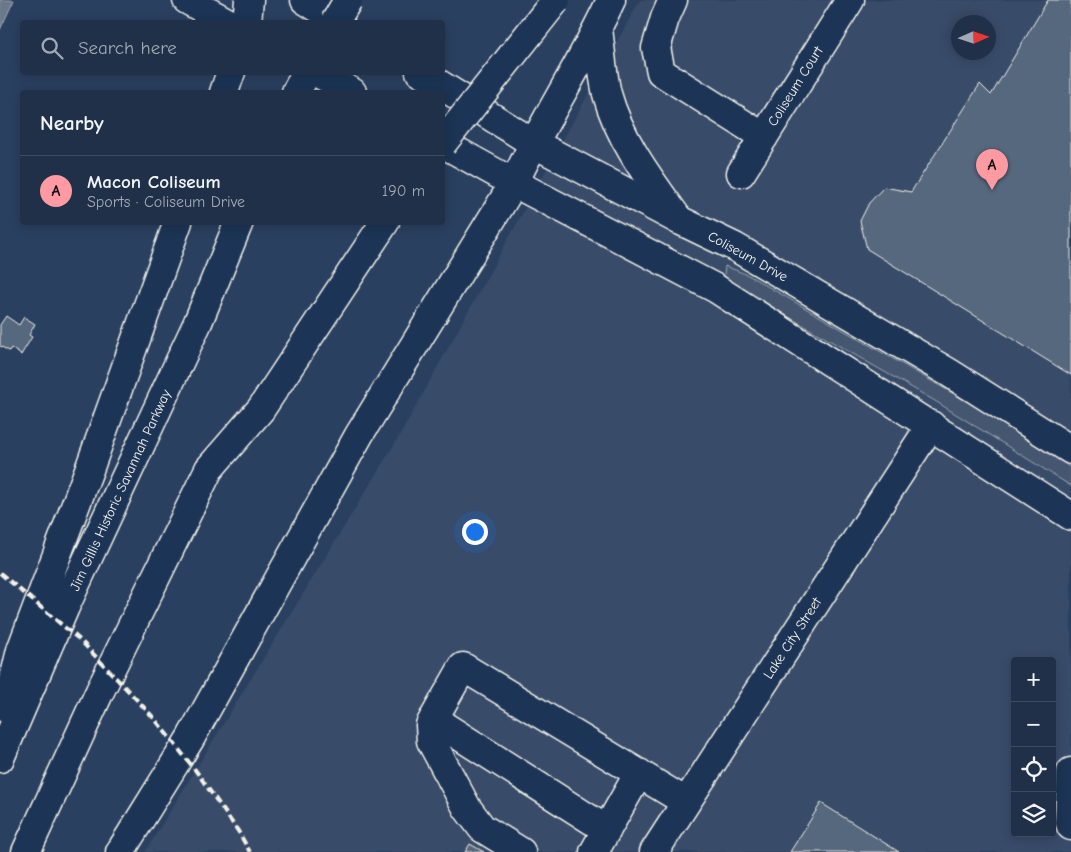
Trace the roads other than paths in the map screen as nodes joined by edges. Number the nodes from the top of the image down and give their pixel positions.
1 (187, 0) edge
2 (249, 0) edge
3 (305, 0) edge
4 (348, 0) edge
5 (556, 0) edge
6 (611, 0) edge
7 (673, 0) edge
8 (850, 0) edge
9 (223, 20) edge
10 (247, 20) edge
11 (336, 20) edge
12 (337, 20) edge
13 (598, 29) junction
14 (230, 75) edge
15 (305, 75) edge
16 (321, 75) edge
17 (425, 75) edge
18 (225, 90) edge
19 (297, 90) edge
20 (348, 90) edge
21 (764, 137) junction
22 (445, 140) edge
23 (533, 143) junction
24 (445, 146) edge
25 (741, 173) dead end
26 (514, 183) junction
27 (679, 220) junction
28 (177, 225) edge
29 (238, 225) edge
30 (383, 225) edge
31 (931, 424) junction
32 (1071, 450) edge
33 (1071, 516) edge
34 (433, 719) junction
35 (0, 738) edge
36 (0, 758) edge
37 (1071, 772) edge
38 (639, 773) junction
39 (686, 802) junction
40 (1071, 826) edge
41 (601, 841) edge
42 (26, 852) edge
43 (120, 852) edge
44 (521, 852) edge
45 (654, 852) edge

1 - 9 main road
2 - 10 main road
3 - 12 main road
4 - 11 main road, bridge
5 - 22 main road, bridge
6 - 13 main road
7 - 21 main road
8 - 21 main road, Coliseum Court
13 - 23 main road
13 - 27 main road
14 - 18 main road
15 - 19 main road
16 - 20 main road
17 - 23 main road, Coliseum Drive
21 - 25 main road, Coliseum Court
23 - 26 main road
23 - 27 main road, Coliseum Drive
24 - 26 main road
26 - 31 main road
26 - 43 main road
27 - 32 main road, Coliseum Drive
28 - 35 main road
29 - 36 main road, Jim Gillis Historic Savannah Parkway
30 - 42 main road
31 - 33 main road
31 - 39 main road, Lake City Street
34 - 38 main road
34 - 41 main road
34 - 44 main road
37 - 40 main road
38 - 39 main road
38 - 41 main road
39 - 45 main road, Lake City Street

